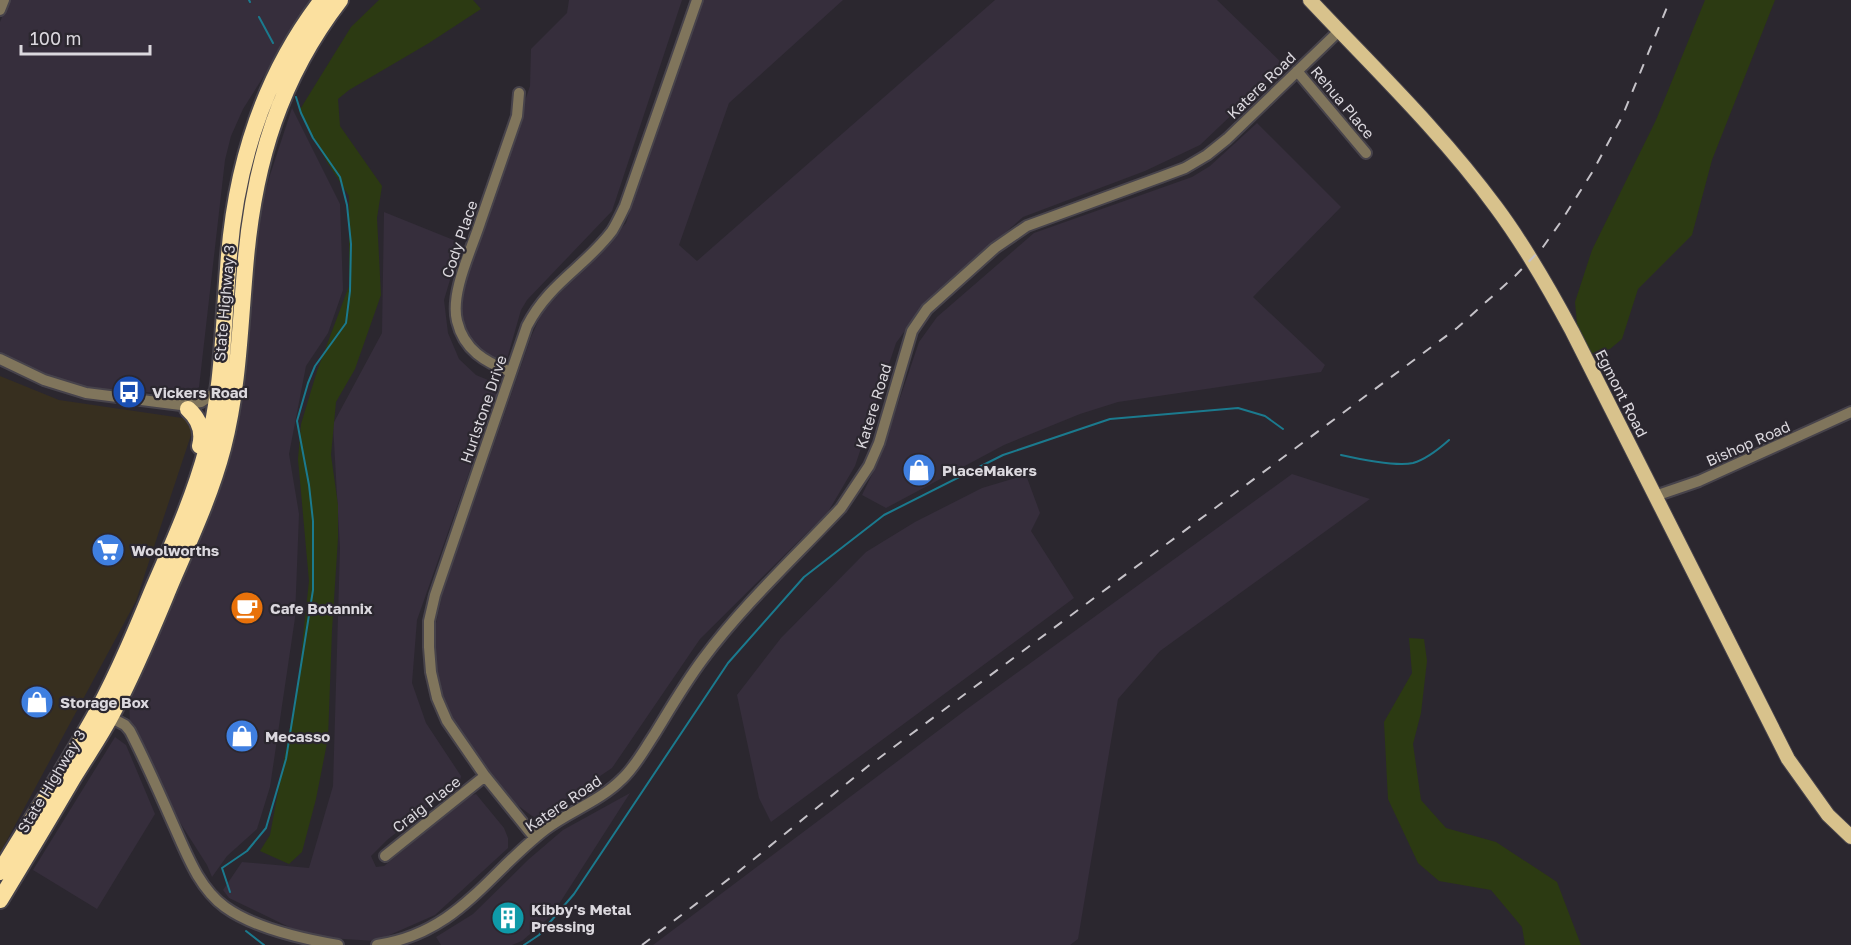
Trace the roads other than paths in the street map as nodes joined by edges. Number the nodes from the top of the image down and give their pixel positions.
1 (4, 0) edge
2 (322, 0) edge
3 (340, 0) edge
4 (697, 0) edge
5 (1310, 0) edge
6 (0, 10) edge
7 (1339, 31) junction
8 (1297, 71) junction
9 (519, 93) dead end
10 (1366, 153) dead end
11 (0, 359) edge
12 (511, 372) junction
13 (218, 391) junction
14 (232, 401) junction
15 (184, 407) junction
16 (215, 410) junction
17 (1851, 412) edge
18 (1655, 496) junction
19 (188, 505) junction
20 (104, 714) junction
21 (485, 776) junction
22 (1851, 837) edge
23 (535, 838) junction
24 (385, 856) dead end
25 (5, 873) edge
26 (0, 900) edge
27 (338, 945) edge
28 (377, 945) edge

1 - 6 street
2 - 13 highway, State Highway 3
3 - 14 highway, State Highway 3
4 - 12 street, Hurlstone Drive
5 - 7 main road, Egmont Road
7 - 8 street, Katere Road
7 - 18 main road, Egmont Road
8 - 10 street, Rehua Place
8 - 23 street, Katere Road
9 - 12 street, Cody Place
11 - 15 street
12 - 21 street, Hurlstone Drive
13 - 15 street
13 - 16 highway, State Highway 3
14 - 16 street
14 - 20 highway, State Highway 3
15 - 16 street
15 - 19 highway
16 - 19 highway, State Highway 3
17 - 18 street, Bishop Road
18 - 22 main road, Egmont Road
19 - 20 highway, State Highway 3
20 - 25 highway, State Highway 3
20 - 27 street
21 - 23 street, Hurlstone Drive
21 - 24 street, Craig Place
23 - 28 street, Katere Road
25 - 26 highway, State Highway 3

